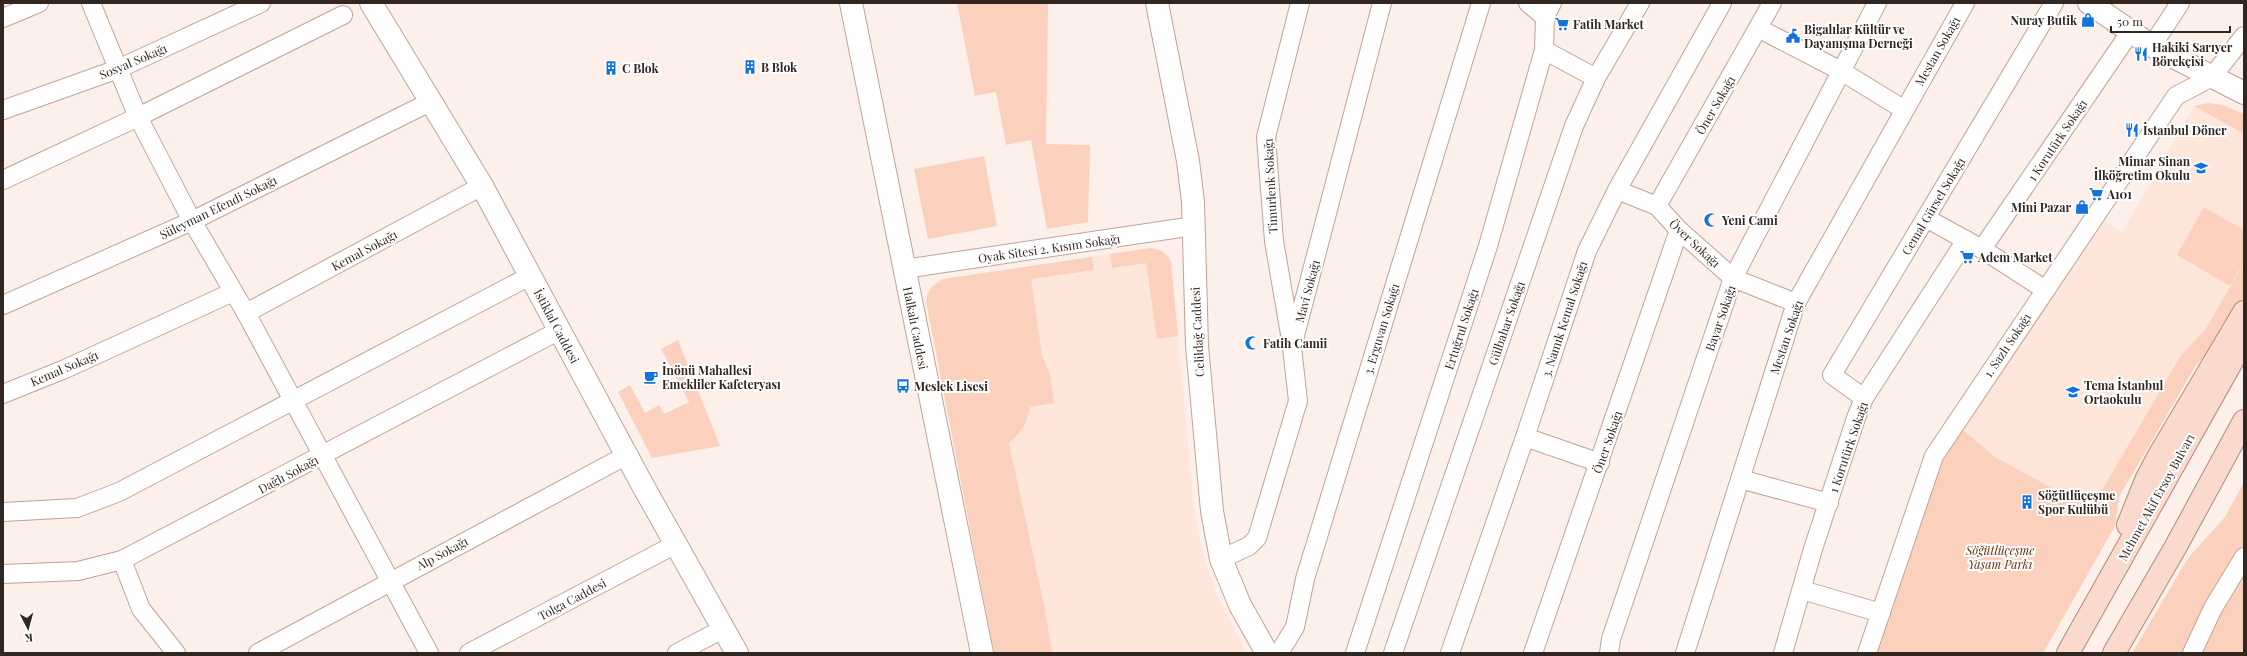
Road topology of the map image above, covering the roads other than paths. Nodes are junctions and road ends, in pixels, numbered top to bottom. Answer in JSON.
{"nodes":[{"id":1,"x":39,"y":3,"type":"edge"},
{"id":2,"x":91,"y":3,"type":"edge"},
{"id":3,"x":261,"y":3,"type":"edge"},
{"id":4,"x":371,"y":3,"type":"edge"},
{"id":5,"x":851,"y":3,"type":"edge"},
{"id":6,"x":1157,"y":3,"type":"edge"},
{"id":7,"x":1300,"y":3,"type":"edge"},
{"id":8,"x":1382,"y":3,"type":"edge"},
{"id":9,"x":1481,"y":3,"type":"edge"},
{"id":10,"x":1528,"y":3,"type":"edge"},
{"id":11,"x":1640,"y":3,"type":"edge"},
{"id":12,"x":1722,"y":3,"type":"edge"},
{"id":13,"x":1772,"y":3,"type":"edge"},
{"id":14,"x":1877,"y":3,"type":"edge"},
{"id":15,"x":1964,"y":3,"type":"edge"},
{"id":16,"x":2054,"y":3,"type":"edge"},
{"id":17,"x":2180,"y":3,"type":"edge"},
{"id":18,"x":2093,"y":4,"type":"edge"},
{"id":19,"x":1549,"y":10,"type":"edge"},
{"id":20,"x":343,"y":15,"type":"dead end"},
{"id":21,"x":3,"y":18,"type":"edge"},
{"id":22,"x":1758,"y":28,"type":"junction"},
{"id":23,"x":2131,"y":31,"type":"junction"},
{"id":24,"x":2244,"y":36,"type":"edge"},
{"id":25,"x":2152,"y":46,"type":"junction"},
{"id":26,"x":1544,"y":50,"type":"junction"},
{"id":27,"x":118,"y":69,"type":"junction"},
{"id":28,"x":1841,"y":71,"type":"junction"},
{"id":29,"x":2212,"y":77,"type":"junction"},
{"id":30,"x":1596,"y":78,"type":"junction"},
{"id":31,"x":2244,"y":93,"type":"edge"},
{"id":32,"x":430,"y":102,"type":"junction"},
{"id":33,"x":3,"y":110,"type":"edge"},
{"id":34,"x":1904,"y":110,"type":"junction"},
{"id":35,"x":138,"y":117,"type":"junction"},
{"id":36,"x":3,"y":180,"type":"edge"},
{"id":37,"x":482,"y":186,"type":"junction"},
{"id":38,"x":1617,"y":190,"type":"junction"},
{"id":39,"x":1657,"y":206,"type":"junction"},
{"id":40,"x":1926,"y":218,"type":"junction"},
{"id":41,"x":192,"y":221,"type":"junction"},
{"id":42,"x":1194,"y":226,"type":"junction"},
{"id":43,"x":1679,"y":230,"type":"junction"},
{"id":44,"x":1966,"y":240,"type":"junction"},
{"id":45,"x":1982,"y":249,"type":"junction"},
{"id":46,"x":904,"y":269,"type":"junction"},
{"id":47,"x":530,"y":276,"type":"junction"},
{"id":48,"x":1733,"y":278,"type":"junction"},
{"id":49,"x":2044,"y":289,"type":"junction"},
{"id":50,"x":233,"y":292,"type":"junction"},
{"id":51,"x":1796,"y":303,"type":"junction"},
{"id":52,"x":3,"y":305,"type":"edge"},
{"id":53,"x":2244,"y":312,"type":"edge"},
{"id":54,"x":246,"y":313,"type":"junction"},
{"id":55,"x":560,"y":330,"type":"junction"},
{"id":56,"x":2244,"y":340,"type":"edge"},
{"id":57,"x":1292,"y":347,"type":"junction"},
{"id":58,"x":3,"y":394,"type":"edge"},
{"id":59,"x":1864,"y":398,"type":"junction"},
{"id":60,"x":294,"y":400,"type":"junction"},
{"id":61,"x":2244,"y":421,"type":"edge"},
{"id":62,"x":1525,"y":438,"type":"junction"},
{"id":63,"x":322,"y":455,"type":"junction"},
{"id":64,"x":627,"y":455,"type":"junction"},
{"id":65,"x":1600,"y":463,"type":"junction"},
{"id":66,"x":1740,"y":479,"type":"junction"},
{"id":67,"x":1829,"y":503,"type":"junction"},
{"id":68,"x":3,"y":512,"type":"edge"},
{"id":69,"x":676,"y":544,"type":"junction"},
{"id":70,"x":2244,"y":557,"type":"edge"},
{"id":71,"x":1221,"y":559,"type":"junction"},
{"id":72,"x":122,"y":560,"type":"junction"},
{"id":73,"x":3,"y":574,"type":"edge"},
{"id":74,"x":390,"y":581,"type":"junction"},
{"id":75,"x":1802,"y":590,"type":"junction"},
{"id":76,"x":2103,"y":592,"type":"junction"},
{"id":77,"x":1881,"y":613,"type":"junction"},
{"id":78,"x":723,"y":629,"type":"junction"},
{"id":79,"x":176,"y":653,"type":"edge"},
{"id":80,"x":258,"y":653,"type":"edge"},
{"id":81,"x":429,"y":653,"type":"edge"},
{"id":82,"x":468,"y":653,"type":"edge"},
{"id":83,"x":677,"y":653,"type":"edge"},
{"id":84,"x":737,"y":653,"type":"edge"},
{"id":85,"x":982,"y":653,"type":"edge"},
{"id":86,"x":1267,"y":653,"type":"edge"},
{"id":87,"x":1279,"y":653,"type":"edge"},
{"id":88,"x":1355,"y":653,"type":"edge"},
{"id":89,"x":1393,"y":653,"type":"edge"},
{"id":90,"x":1450,"y":653,"type":"edge"},
{"id":91,"x":1533,"y":653,"type":"edge"},
{"id":92,"x":1609,"y":653,"type":"edge"},
{"id":93,"x":1684,"y":653,"type":"edge"},
{"id":94,"x":1783,"y":653,"type":"edge"},
{"id":95,"x":1867,"y":653,"type":"edge"},
{"id":96,"x":2068,"y":653,"type":"edge"},
{"id":97,"x":2114,"y":653,"type":"edge"},
{"id":98,"x":2192,"y":653,"type":"edge"}],
"edges":[{"from":1,"to":21,"type":"street"},
{"from":2,"to":27,"type":"street"},
{"from":3,"to":27,"type":"street","name":"Sosyal Sokağı"},
{"from":4,"to":32,"type":"street","name":"İstiklal Caddesi"},
{"from":5,"to":46,"type":"street","name":"Halkalı Caddesi"},
{"from":6,"to":42,"type":"street","name":"Celildağ Caddesi"},
{"from":7,"to":57,"type":"street","name":"Timurlenk Sokağı"},
{"from":8,"to":57,"type":"street","name":"Mavi Sokağı"},
{"from":9,"to":87,"type":"street","name":"3. Erguvan Sokağı"},
{"from":10,"to":19,"type":"street"},
{"from":11,"to":30,"type":"street","name":"Gülbahar Sokağı"},
{"from":12,"to":38,"type":"street","name":"3. Namık Kemal Sokağı"},
{"from":13,"to":22,"type":"street","name":"Öner Sokağı"},
{"from":14,"to":28,"type":"street","name":"Bayar Sokağı"},
{"from":15,"to":34,"type":"street","name":"Mestan Sokağı"},
{"from":16,"to":40,"type":"street","name":"Cemal Gürsel Sokağı"},
{"from":17,"to":25,"type":"street"},
{"from":18,"to":23,"type":"street"},
{"from":19,"to":26,"type":"street","name":"Ertuğrul Sokağı"},
{"from":20,"to":35,"type":"street"},
{"from":22,"to":28,"type":"street"},
{"from":22,"to":39,"type":"street","name":"Öner Sokağı"},
{"from":23,"to":25,"type":"street"},
{"from":23,"to":45,"type":"street","name":"1 Korutürk Sokağı"},
{"from":24,"to":29,"type":"street"},
{"from":25,"to":29,"type":"street"},
{"from":26,"to":30,"type":"street"},
{"from":26,"to":88,"type":"street","name":"Ertuğrul Sokağı"},
{"from":27,"to":33,"type":"street","name":"Sosyal Sokağı"},
{"from":27,"to":35,"type":"street"},
{"from":28,"to":34,"type":"street"},
{"from":28,"to":48,"type":"street","name":"Bayar Sokağı"},
{"from":29,"to":31,"type":"street"},
{"from":29,"to":49,"type":"street","name":"1. Sazlı Sokağı"},
{"from":30,"to":89,"type":"street","name":"Gülbahar Sokağı"},
{"from":32,"to":37,"type":"street","name":"İstiklal Caddesi"},
{"from":32,"to":41,"type":"street","name":"Süleyman Efendi Sokağı"},
{"from":34,"to":51,"type":"street","name":"Mestan Sokağı"},
{"from":35,"to":36,"type":"street"},
{"from":35,"to":41,"type":"street"},
{"from":37,"to":47,"type":"street","name":"İstiklal Caddesi"},
{"from":37,"to":54,"type":"street","name":"Kemal Sokağı"},
{"from":38,"to":39,"type":"street","name":"Över Sokağı"},
{"from":38,"to":62,"type":"street","name":"3. Namık Kemal Sokağı"},
{"from":39,"to":43,"type":"street","name":"Över Sokağı"},
{"from":40,"to":44,"type":"street"},
{"from":40,"to":59,"type":"street","name":"Cemal Gürsel Sokağı"},
{"from":41,"to":50,"type":"street"},
{"from":41,"to":52,"type":"street","name":"Süleyman Efendi Sokağı"},
{"from":42,"to":46,"type":"street","name":"Oyak Sitesi 2. Kısım Sokağı"},
{"from":42,"to":71,"type":"street","name":"Celildağ Caddesi"},
{"from":43,"to":48,"type":"street","name":"Över Sokağı"},
{"from":43,"to":65,"type":"street","name":"Öner Sokağı"},
{"from":44,"to":45,"type":"street"},
{"from":44,"to":59,"type":"street","name":"1 Korutürk Sokağı"},
{"from":45,"to":49,"type":"street"},
{"from":46,"to":85,"type":"street","name":"Halkalı Caddesi"},
{"from":47,"to":55,"type":"street","name":"İstiklal Caddesi"},
{"from":47,"to":60,"type":"street"},
{"from":48,"to":51,"type":"street","name":"Över Sokağı"},
{"from":48,"to":92,"type":"street","name":"Bayar Sokağı"},
{"from":49,"to":77,"type":"street","name":"1. Sazlı Sokağı"},
{"from":50,"to":54,"type":"street"},
{"from":50,"to":58,"type":"street","name":"Kemal Sokağı"},
{"from":51,"to":66,"type":"street","name":"Mestan Sokağı"},
{"from":53,"to":76,"type":"main road"},
{"from":54,"to":60,"type":"street"},
{"from":55,"to":63,"type":"street","name":"Dağlı Sokağı"},
{"from":55,"to":64,"type":"street","name":"İstiklal Caddesi"},
{"from":56,"to":76,"type":"main road","name":"Mehmet Akif Ersoy Bulvarı"},
{"from":57,"to":71,"type":"street","name":"Mavi Sokağı"},
{"from":59,"to":67,"type":"street","name":"1 Korutürk Sokağı"},
{"from":60,"to":63,"type":"street"},
{"from":60,"to":68,"type":"street"},
{"from":61,"to":97,"type":"main road"},
{"from":62,"to":65,"type":"street"},
{"from":62,"to":90,"type":"street","name":"3. Namık Kemal Sokağı"},
{"from":63,"to":72,"type":"street","name":"Dağlı Sokağı"},
{"from":63,"to":74,"type":"street"},
{"from":64,"to":69,"type":"street","name":"İstiklal Caddesi"},
{"from":64,"to":74,"type":"street","name":"Alp Sokağı"},
{"from":65,"to":91,"type":"street","name":"Öner Sokağı"},
{"from":66,"to":67,"type":"street"},
{"from":66,"to":93,"type":"street","name":"Mestan Sokağı"},
{"from":67,"to":75,"type":"street","name":"1 Korutürk Sokağı"},
{"from":69,"to":78,"type":"street","name":"İstiklal Caddesi"},
{"from":69,"to":82,"type":"street","name":"Tolga Caddesi"},
{"from":70,"to":98,"type":"street"},
{"from":71,"to":86,"type":"street","name":"Celildağ Caddesi"},
{"from":72,"to":73,"type":"street","name":"Dağlı Sokağı"},
{"from":72,"to":79,"type":"street"},
{"from":74,"to":80,"type":"street","name":"Alp Sokağı"},
{"from":74,"to":81,"type":"street"},
{"from":75,"to":77,"type":"street"},
{"from":75,"to":94,"type":"street","name":"1 Korutürk Sokağı"},
{"from":76,"to":96,"type":"main road","name":"Mehmet Akif Ersoy Bulvarı"},
{"from":77,"to":95,"type":"street","name":"1. Sazlı Sokağı"},
{"from":78,"to":83,"type":"street"},
{"from":78,"to":84,"type":"street","name":"İstiklal Caddesi"}]}
